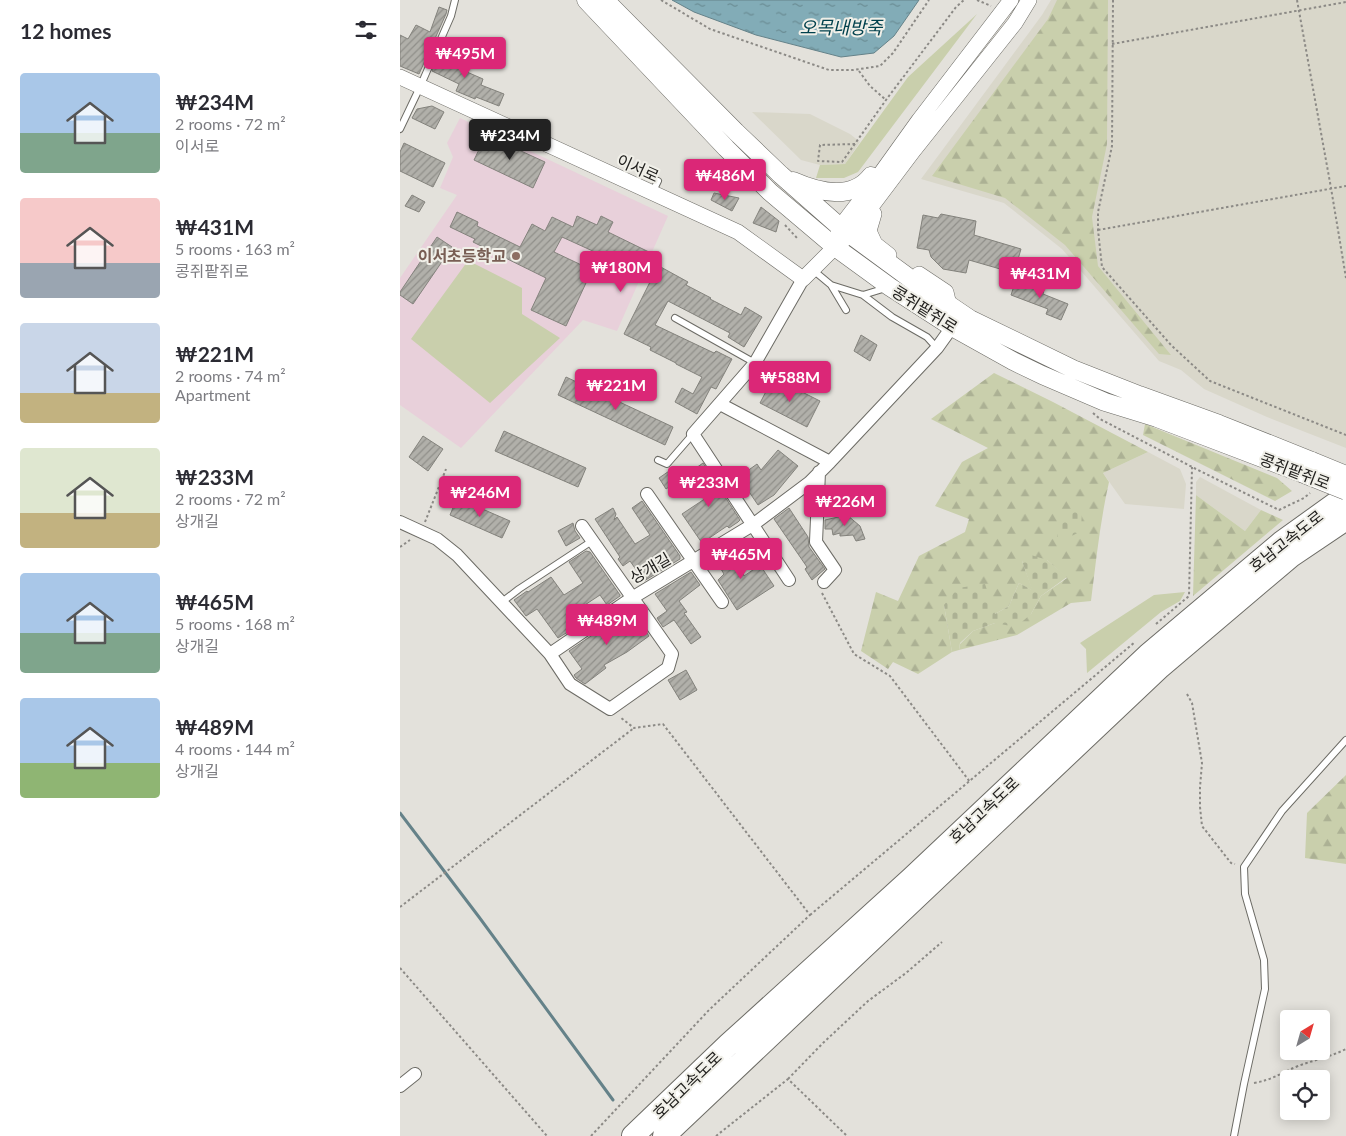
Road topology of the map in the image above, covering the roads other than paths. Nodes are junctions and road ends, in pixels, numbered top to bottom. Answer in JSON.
{"nodes":[{"id":1,"x":455,"y":0,"type":"edge"},
{"id":2,"x":586,"y":0,"type":"edge"},
{"id":3,"x":605,"y":0,"type":"edge"},
{"id":4,"x":1011,"y":0,"type":"edge"},
{"id":5,"x":1029,"y":0,"type":"edge"},
{"id":6,"x":984,"y":35,"type":"junction"},
{"id":7,"x":997,"y":45,"type":"junction"},
{"id":8,"x":400,"y":77,"type":"edge"},
{"id":9,"x":420,"y":87,"type":"junction"},
{"id":10,"x":400,"y":129,"type":"edge"},
{"id":11,"x":781,"y":175,"type":"junction"},
{"id":12,"x":876,"y":180,"type":"junction"},
{"id":13,"x":870,"y":208,"type":"junction"},
{"id":14,"x":845,"y":231,"type":"junction"},
{"id":15,"x":835,"y":247,"type":"junction"},
{"id":16,"x":808,"y":274,"type":"junction"},
{"id":17,"x":831,"y":285,"type":"junction"},
{"id":18,"x":890,"y":287,"type":"junction"},
{"id":19,"x":863,"y":295,"type":"junction"},
{"id":20,"x":949,"y":305,"type":"junction"},
{"id":21,"x":846,"y":310,"type":"dead end"},
{"id":22,"x":674,"y":318,"type":"dead end"},
{"id":23,"x":952,"y":327,"type":"junction"},
{"id":24,"x":937,"y":348,"type":"junction"},
{"id":25,"x":754,"y":363,"type":"junction"},
{"id":26,"x":720,"y":404,"type":"junction"},
{"id":27,"x":693,"y":434,"type":"junction"},
{"id":28,"x":658,"y":460,"type":"dead end"},
{"id":29,"x":830,"y":462,"type":"junction"},
{"id":30,"x":1306,"y":467,"type":"junction"},
{"id":31,"x":819,"y":472,"type":"junction"},
{"id":32,"x":1346,"y":475,"type":"edge"},
{"id":33,"x":1346,"y":491,"type":"edge"},
{"id":34,"x":647,"y":494,"type":"dead end"},
{"id":35,"x":1346,"y":496,"type":"edge"},
{"id":36,"x":1346,"y":519,"type":"edge"},
{"id":37,"x":400,"y":522,"type":"edge"},
{"id":38,"x":754,"y":524,"type":"junction"},
{"id":39,"x":582,"y":526,"type":"dead end"},
{"id":40,"x":592,"y":541,"type":"junction"},
{"id":41,"x":694,"y":562,"type":"junction"},
{"id":42,"x":789,"y":580,"type":"dead end"},
{"id":43,"x":824,"y":582,"type":"road end"},
{"id":44,"x":632,"y":598,"type":"junction"},
{"id":45,"x":502,"y":602,"type":"junction"},
{"id":46,"x":722,"y":602,"type":"dead end"},
{"id":47,"x":550,"y":654,"type":"junction"},
{"id":48,"x":1346,"y":740,"type":"edge"},
{"id":49,"x":415,"y":1074,"type":"dead end"},
{"id":50,"x":400,"y":1086,"type":"edge"},
{"id":51,"x":633,"y":1136,"type":"edge"},
{"id":52,"x":664,"y":1136,"type":"edge"},
{"id":53,"x":1234,"y":1136,"type":"edge"}],
"edges":[{"from":1,"to":9,"type":"lane"},
{"from":2,"to":15,"type":"main road","name":"콩쥐팥쥐로"},
{"from":3,"to":11,"type":"main road","name":"콩쥐팥쥐로"},
{"from":4,"to":6,"type":"street"},
{"from":5,"to":7,"type":"street"},
{"from":6,"to":7,"type":"street"},
{"from":6,"to":12,"type":"street"},
{"from":7,"to":13,"type":"street"},
{"from":8,"to":9,"type":"street","name":"이서로"},
{"from":9,"to":10,"type":"lane"},
{"from":9,"to":16,"type":"street","name":"이서로"},
{"from":11,"to":12,"type":"main road"},
{"from":11,"to":14,"type":"main road","name":"콩쥐팥쥐로"},
{"from":12,"to":14,"type":"street"},
{"from":13,"to":14,"type":"street"},
{"from":13,"to":20,"type":"street"},
{"from":14,"to":15,"type":"street"},
{"from":14,"to":20,"type":"main road","name":"콩쥐팥쥐로"},
{"from":15,"to":16,"type":"street"},
{"from":15,"to":18,"type":"main road","name":"콩쥐팥쥐로"},
{"from":16,"to":17,"type":"lane"},
{"from":16,"to":25,"type":"street"},
{"from":17,"to":19,"type":"lane"},
{"from":17,"to":21,"type":"lane"},
{"from":18,"to":19,"type":"lane"},
{"from":18,"to":23,"type":"main road","name":"콩쥐팥쥐로"},
{"from":19,"to":24,"type":"lane"},
{"from":20,"to":30,"type":"main road","name":"콩쥐팥쥐로"},
{"from":22,"to":25,"type":"lane"},
{"from":23,"to":24,"type":"street","name":"상개길"},
{"from":23,"to":30,"type":"main road","name":"콩쥐팥쥐로"},
{"from":24,"to":29,"type":"street","name":"상개길"},
{"from":25,"to":26,"type":"street"},
{"from":26,"to":27,"type":"street"},
{"from":26,"to":29,"type":"street"},
{"from":27,"to":28,"type":"lane"},
{"from":27,"to":38,"type":"street"},
{"from":29,"to":31,"type":"street","name":"상개길"},
{"from":30,"to":32,"type":"main road","name":"콩쥐팥쥐로","bridge":true},
{"from":30,"to":33,"type":"main road","name":"콩쥐팥쥐로","bridge":true},
{"from":31,"to":38,"type":"street","name":"상개길"},
{"from":31,"to":43,"type":"street"},
{"from":34,"to":41,"type":"street"},
{"from":35,"to":51,"type":"highway","name":"호남고속도로"},
{"from":36,"to":52,"type":"highway","name":"호남고속도로"},
{"from":37,"to":45,"type":"street"},
{"from":38,"to":41,"type":"street","name":"상개길"},
{"from":38,"to":42,"type":"street"},
{"from":39,"to":40,"type":"street"},
{"from":40,"to":44,"type":"street"},
{"from":40,"to":45,"type":"lane"},
{"from":41,"to":44,"type":"street","name":"상개길"},
{"from":41,"to":46,"type":"street"},
{"from":44,"to":47,"type":"street","name":"상개길"},
{"from":44,"to":47,"type":"street"},
{"from":45,"to":47,"type":"street"},
{"from":48,"to":53,"type":"lane"},
{"from":49,"to":50,"type":"street"}]}
